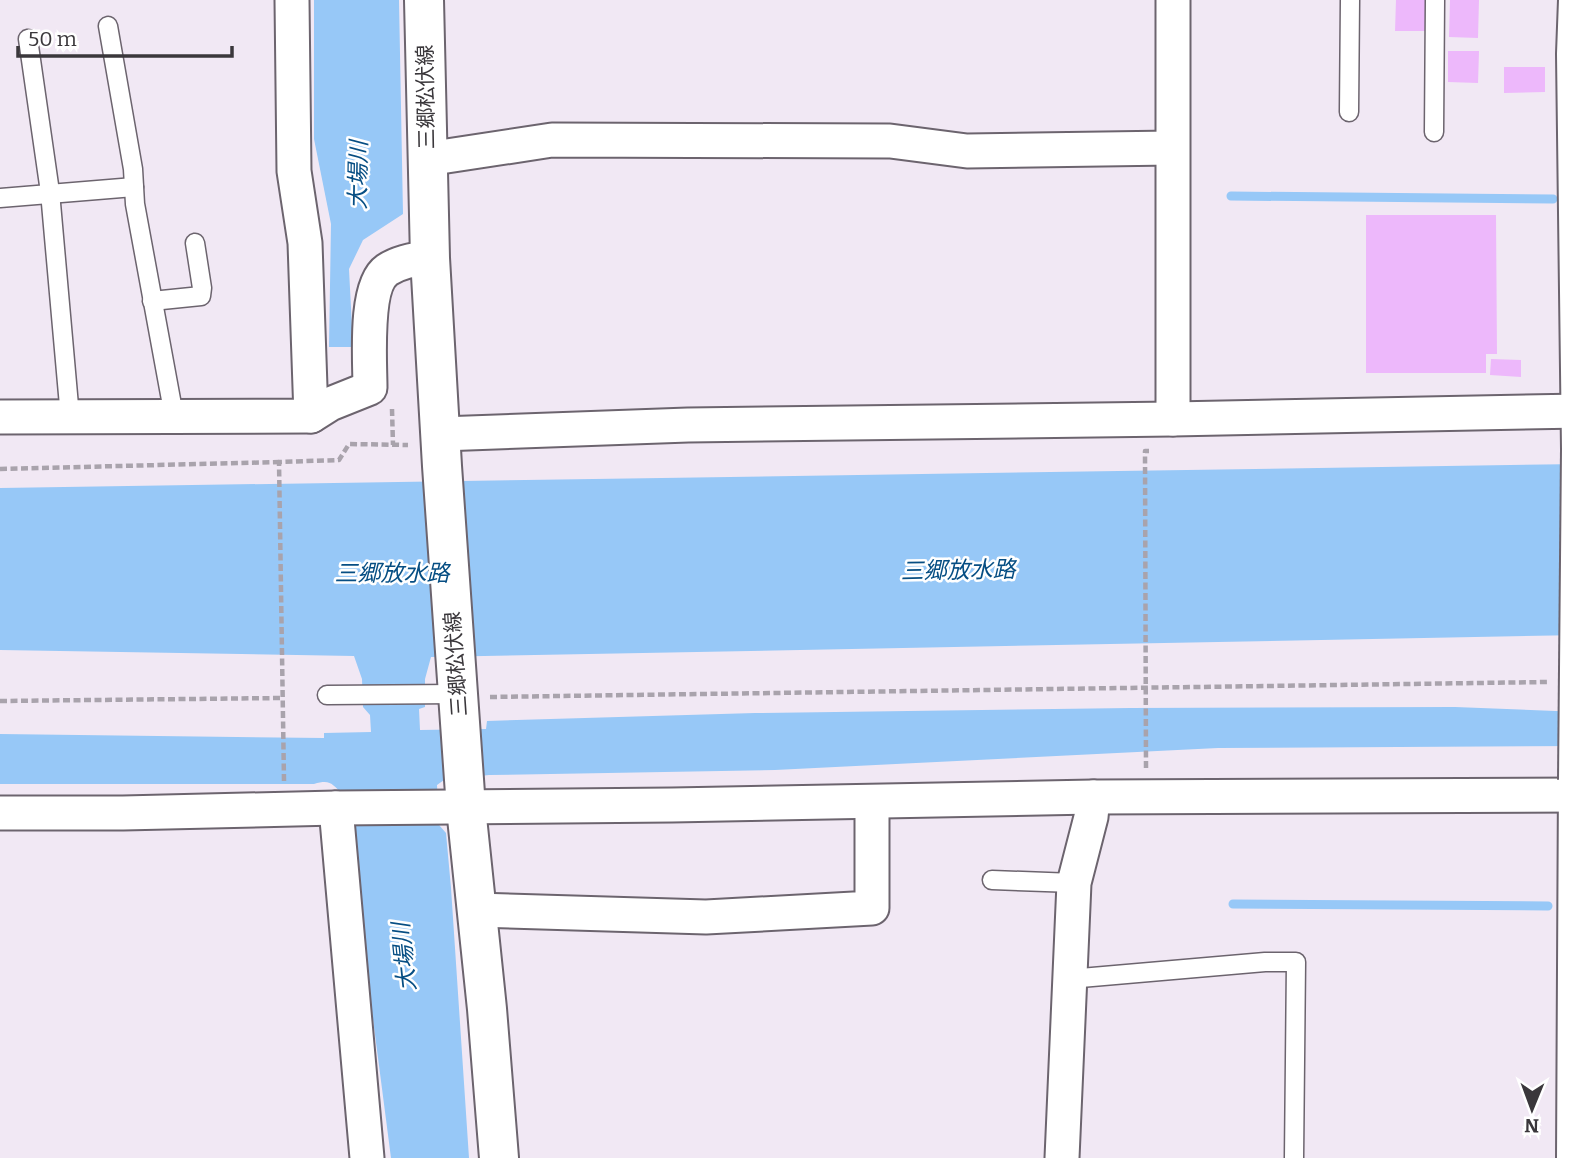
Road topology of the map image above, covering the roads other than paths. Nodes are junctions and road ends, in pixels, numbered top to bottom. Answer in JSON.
{"nodes":[{"id":1,"x":292,"y":0,"type":"edge"},
{"id":2,"x":424,"y":0,"type":"edge"},
{"id":3,"x":1173,"y":0,"type":"edge"},
{"id":4,"x":1350,"y":0,"type":"edge"},
{"id":5,"x":1435,"y":0,"type":"edge"},
{"id":6,"x":1578,"y":0,"type":"edge"},
{"id":7,"x":108,"y":26,"type":"dead end"},
{"id":8,"x":28,"y":39,"type":"dead end"},
{"id":9,"x":1579,"y":54,"type":"edge"},
{"id":10,"x":1349,"y":112,"type":"dead end"},
{"id":11,"x":1434,"y":132,"type":"dead end"},
{"id":12,"x":1579,"y":143,"type":"edge"},
{"id":13,"x":1171,"y":148,"type":"junction"},
{"id":14,"x":427,"y":159,"type":"junction"},
{"id":15,"x":135,"y":187,"type":"junction"},
{"id":16,"x":50,"y":192,"type":"junction"},
{"id":17,"x":0,"y":198,"type":"edge"},
{"id":18,"x":195,"y":243,"type":"dead end"},
{"id":19,"x":430,"y":258,"type":"junction"},
{"id":20,"x":152,"y":301,"type":"junction"},
{"id":21,"x":1581,"y":411,"type":"edge"},
{"id":22,"x":174,"y":416,"type":"junction"},
{"id":23,"x":311,"y":416,"type":"junction"},
{"id":24,"x":0,"y":417,"type":"edge"},
{"id":25,"x":70,"y":417,"type":"junction"},
{"id":26,"x":1172,"y":419,"type":"junction"},
{"id":27,"x":442,"y":448,"type":"junction"},
{"id":28,"x":1581,"y":449,"type":"edge"},
{"id":29,"x":327,"y":695,"type":"dead end"},
{"id":30,"x":452,"y":699,"type":"junction"},
{"id":31,"x":1579,"y":790,"type":"edge"},
{"id":32,"x":1093,"y":797,"type":"junction"},
{"id":33,"x":459,"y":801,"type":"junction"},
{"id":34,"x":872,"y":802,"type":"junction"},
{"id":35,"x":340,"y":808,"type":"junction"},
{"id":36,"x":0,"y":813,"type":"edge"},
{"id":37,"x":992,"y":880,"type":"dead end"},
{"id":38,"x":1074,"y":883,"type":"junction"},
{"id":39,"x":476,"y":910,"type":"junction"},
{"id":40,"x":1069,"y":979,"type":"junction"},
{"id":41,"x":368,"y":1158,"type":"edge"},
{"id":42,"x":499,"y":1158,"type":"edge"},
{"id":43,"x":1062,"y":1158,"type":"edge"},
{"id":44,"x":1294,"y":1158,"type":"edge"},
{"id":45,"x":1576,"y":1158,"type":"edge"}],
"edges":[{"from":1,"to":23,"type":"street"},
{"from":2,"to":14,"type":"street","name":"三郷松伏線"},
{"from":3,"to":13,"type":"street"},
{"from":4,"to":10,"type":"lane"},
{"from":5,"to":11,"type":"lane"},
{"from":6,"to":9,"type":"street"},
{"from":7,"to":15,"type":"lane"},
{"from":8,"to":16,"type":"lane"},
{"from":9,"to":12,"type":"street"},
{"from":12,"to":21,"type":"street"},
{"from":13,"to":14,"type":"street"},
{"from":13,"to":26,"type":"street"},
{"from":14,"to":19,"type":"street","name":"三郷松伏線"},
{"from":15,"to":16,"type":"lane"},
{"from":15,"to":20,"type":"lane"},
{"from":16,"to":17,"type":"lane"},
{"from":16,"to":25,"type":"lane"},
{"from":18,"to":20,"type":"lane"},
{"from":19,"to":23,"type":"street"},
{"from":19,"to":27,"type":"street","name":"三郷松伏線"},
{"from":20,"to":22,"type":"lane"},
{"from":21,"to":26,"type":"street"},
{"from":21,"to":28,"type":"street"},
{"from":22,"to":23,"type":"street"},
{"from":22,"to":25,"type":"street"},
{"from":24,"to":25,"type":"street"},
{"from":26,"to":27,"type":"street"},
{"from":27,"to":30,"type":"street","name":"三郷松伏線"},
{"from":28,"to":31,"type":"street","bridge":true},
{"from":29,"to":30,"type":"lane"},
{"from":30,"to":33,"type":"street","name":"三郷松伏線"},
{"from":31,"to":32,"type":"street"},
{"from":31,"to":45,"type":"street"},
{"from":32,"to":34,"type":"street"},
{"from":32,"to":38,"type":"street"},
{"from":33,"to":34,"type":"street"},
{"from":33,"to":35,"type":"street"},
{"from":33,"to":39,"type":"street","name":"三郷松伏線"},
{"from":34,"to":39,"type":"street"},
{"from":35,"to":36,"type":"street"},
{"from":35,"to":41,"type":"street"},
{"from":37,"to":38,"type":"lane"},
{"from":38,"to":40,"type":"street"},
{"from":39,"to":42,"type":"street","name":"三郷松伏線"},
{"from":40,"to":43,"type":"street"},
{"from":40,"to":44,"type":"lane"}]}
